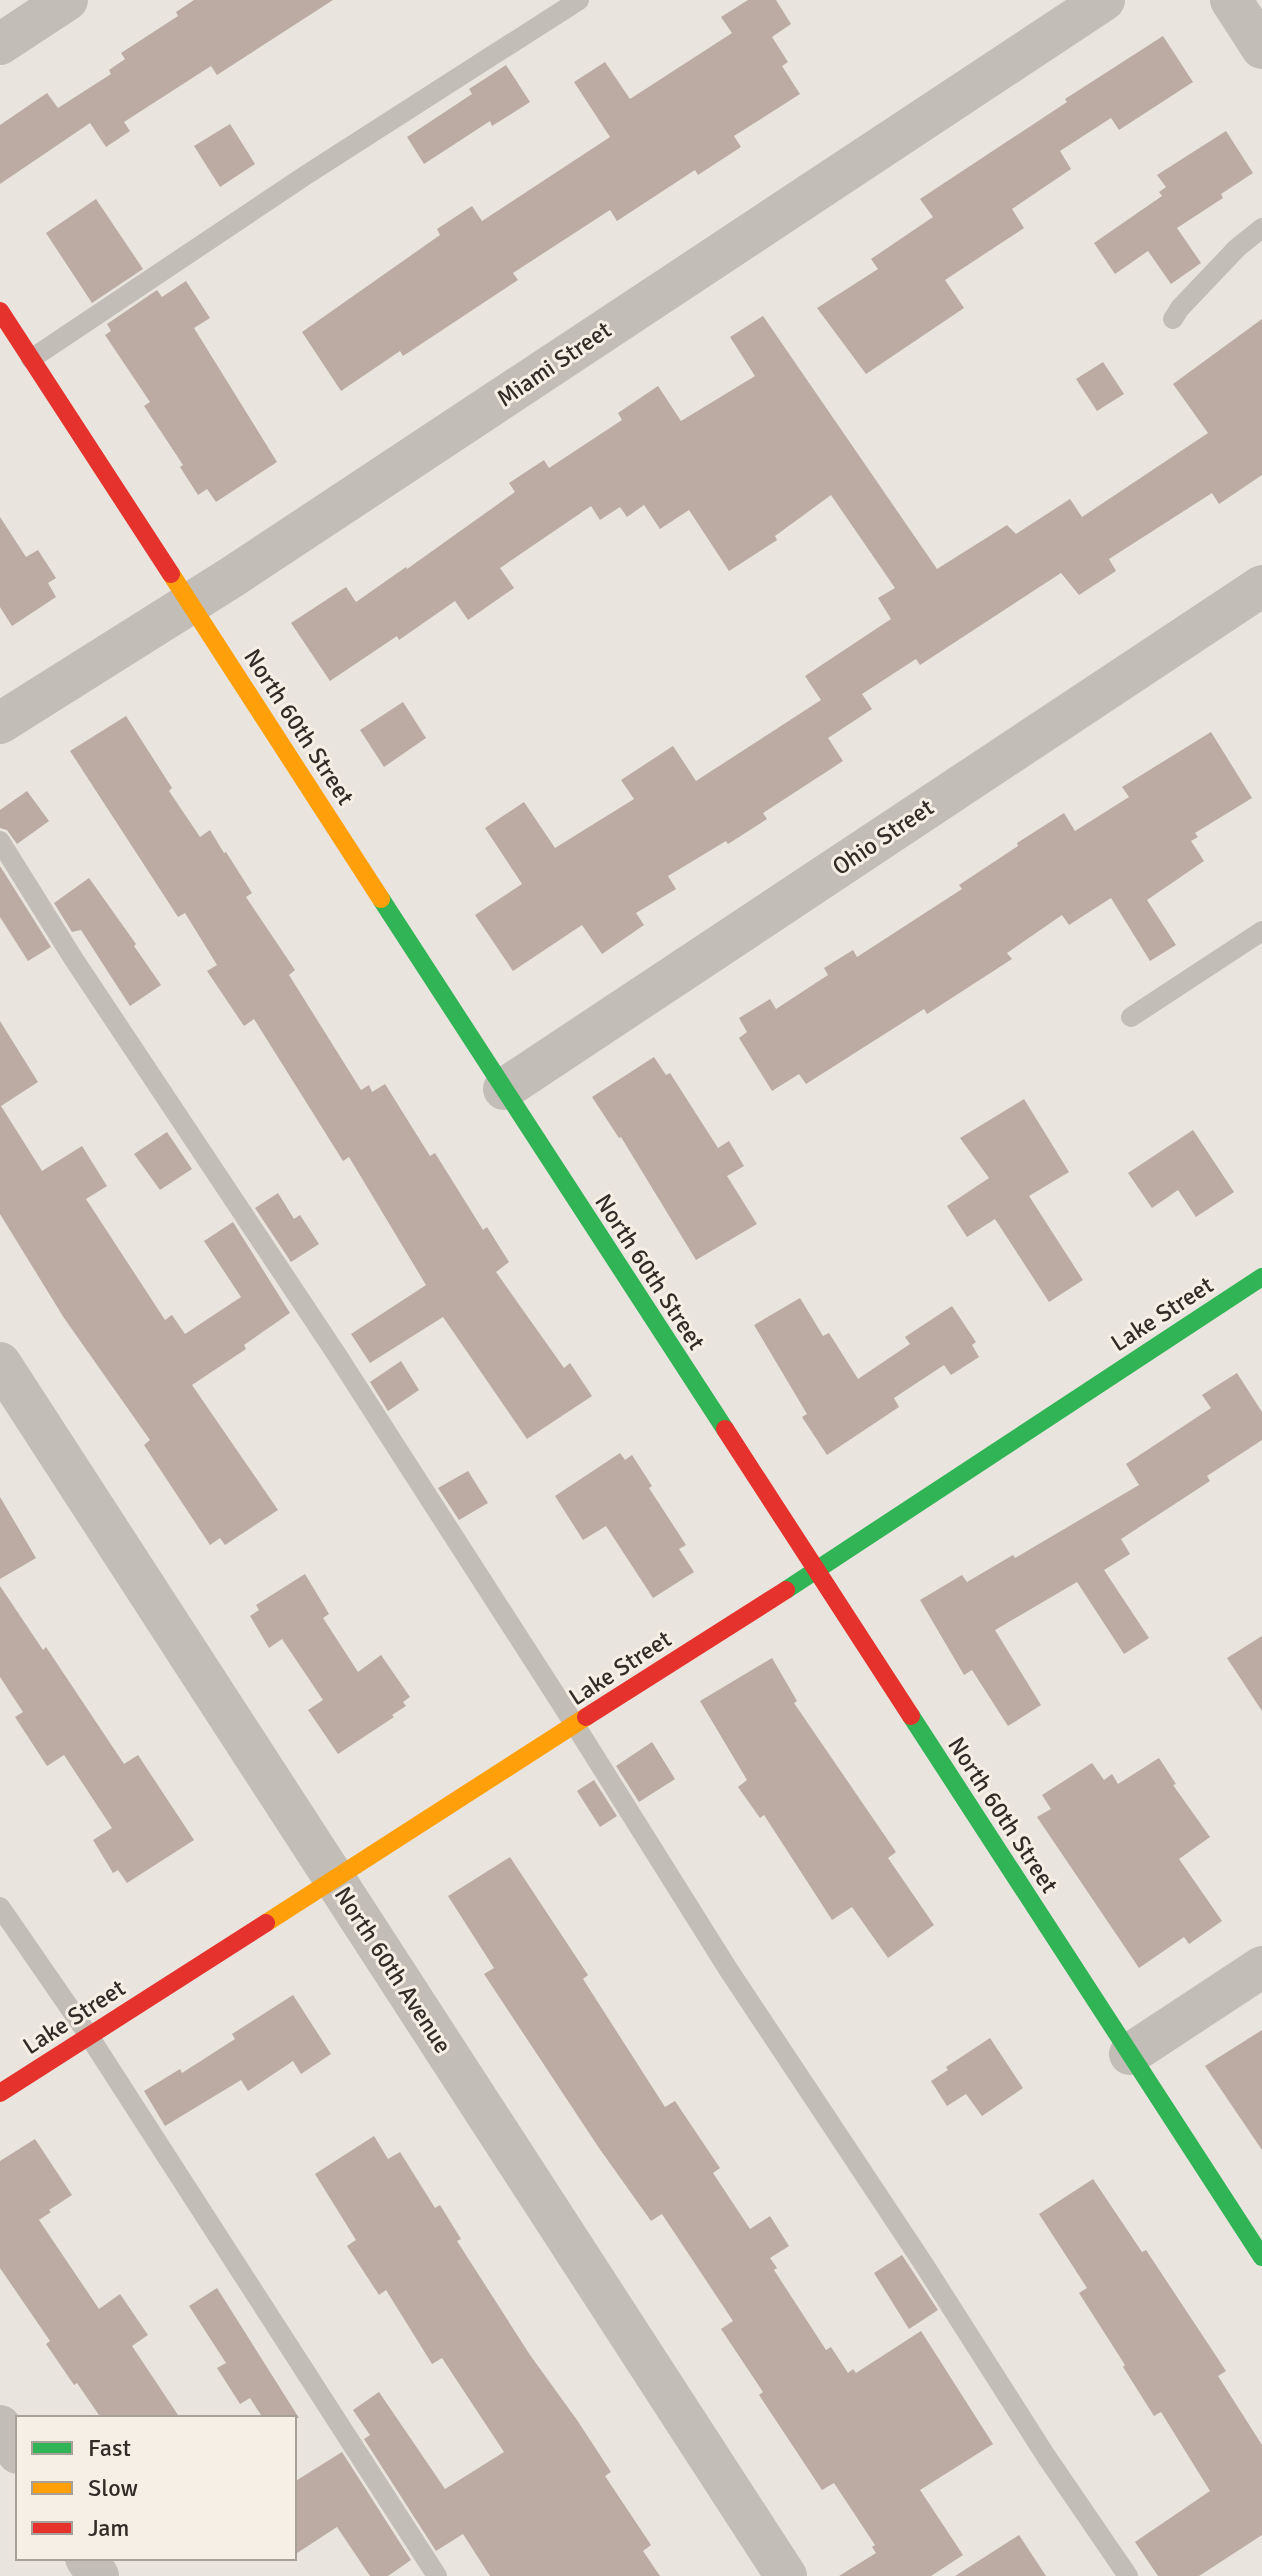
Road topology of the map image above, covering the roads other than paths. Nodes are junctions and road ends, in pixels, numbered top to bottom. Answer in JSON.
{"nodes":[{"id":1,"x":67,"y":0,"type":"edge"},
{"id":2,"x":579,"y":0,"type":"edge"},
{"id":3,"x":1104,"y":0,"type":"edge"},
{"id":4,"x":1231,"y":0,"type":"edge"},
{"id":5,"x":0,"y":44,"type":"edge"},
{"id":6,"x":1262,"y":48,"type":"edge"},
{"id":7,"x":1262,"y":228,"type":"edge"},
{"id":8,"x":0,"y":311,"type":"edge"},
{"id":9,"x":1173,"y":319,"type":"dead end"},
{"id":10,"x":31,"y":359,"type":"junction"},
{"id":11,"x":1262,"y":586,"type":"edge"},
{"id":12,"x":189,"y":602,"type":"junction"},
{"id":13,"x":0,"y":723,"type":"edge"},
{"id":14,"x":0,"y":841,"type":"edge"},
{"id":15,"x":1262,"y":931,"type":"edge"},
{"id":16,"x":1131,"y":1017,"type":"dead end"},
{"id":17,"x":504,"y":1089,"type":"junction"},
{"id":18,"x":1262,"y":1277,"type":"edge"},
{"id":19,"x":0,"y":1363,"type":"edge"},
{"id":20,"x":815,"y":1571,"type":"junction"},
{"id":21,"x":575,"y":1725,"type":"junction"},
{"id":22,"x":334,"y":1879,"type":"junction"},
{"id":23,"x":0,"y":1907,"type":"edge"},
{"id":24,"x":1262,"y":1967,"type":"edge"},
{"id":25,"x":89,"y":2036,"type":"junction"},
{"id":26,"x":1130,"y":2054,"type":"junction"},
{"id":27,"x":0,"y":2093,"type":"edge"},
{"id":28,"x":1262,"y":2257,"type":"edge"},
{"id":29,"x":0,"y":2426,"type":"edge"},
{"id":30,"x":16,"y":2450,"type":"edge"},
{"id":31,"x":437,"y":2576,"type":"edge"},
{"id":32,"x":786,"y":2576,"type":"edge"},
{"id":33,"x":1128,"y":2576,"type":"edge"}],
"edges":[{"from":1,"to":5,"type":"street"},
{"from":2,"to":10,"type":"lane"},
{"from":3,"to":12,"type":"street","name":"Miami Street"},
{"from":4,"to":6,"type":"street"},
{"from":7,"to":9,"type":"lane"},
{"from":8,"to":10,"type":"street","name":"North 60th Street"},
{"from":10,"to":12,"type":"street","name":"North 60th Street"},
{"from":11,"to":17,"type":"street","name":"Ohio Street"},
{"from":12,"to":13,"type":"street","name":"Miami Street"},
{"from":12,"to":17,"type":"street","name":"North 60th Street"},
{"from":14,"to":21,"type":"lane"},
{"from":15,"to":16,"type":"lane"},
{"from":17,"to":20,"type":"street","name":"North 60th Street"},
{"from":18,"to":20,"type":"street","name":"Lake Street"},
{"from":19,"to":22,"type":"street","name":"North 60th Avenue"},
{"from":20,"to":21,"type":"street","name":"Lake Street"},
{"from":20,"to":26,"type":"street","name":"North 60th Street"},
{"from":21,"to":22,"type":"street","name":"Lake Street"},
{"from":21,"to":33,"type":"lane"},
{"from":22,"to":25,"type":"street","name":"Lake Street"},
{"from":22,"to":32,"type":"street","name":"North 60th Avenue"},
{"from":23,"to":25,"type":"lane"},
{"from":24,"to":26,"type":"street"},
{"from":25,"to":27,"type":"street","name":"Lake Street"},
{"from":25,"to":31,"type":"lane"},
{"from":26,"to":28,"type":"street","name":"North 60th Street"},
{"from":29,"to":30,"type":"street"}]}
